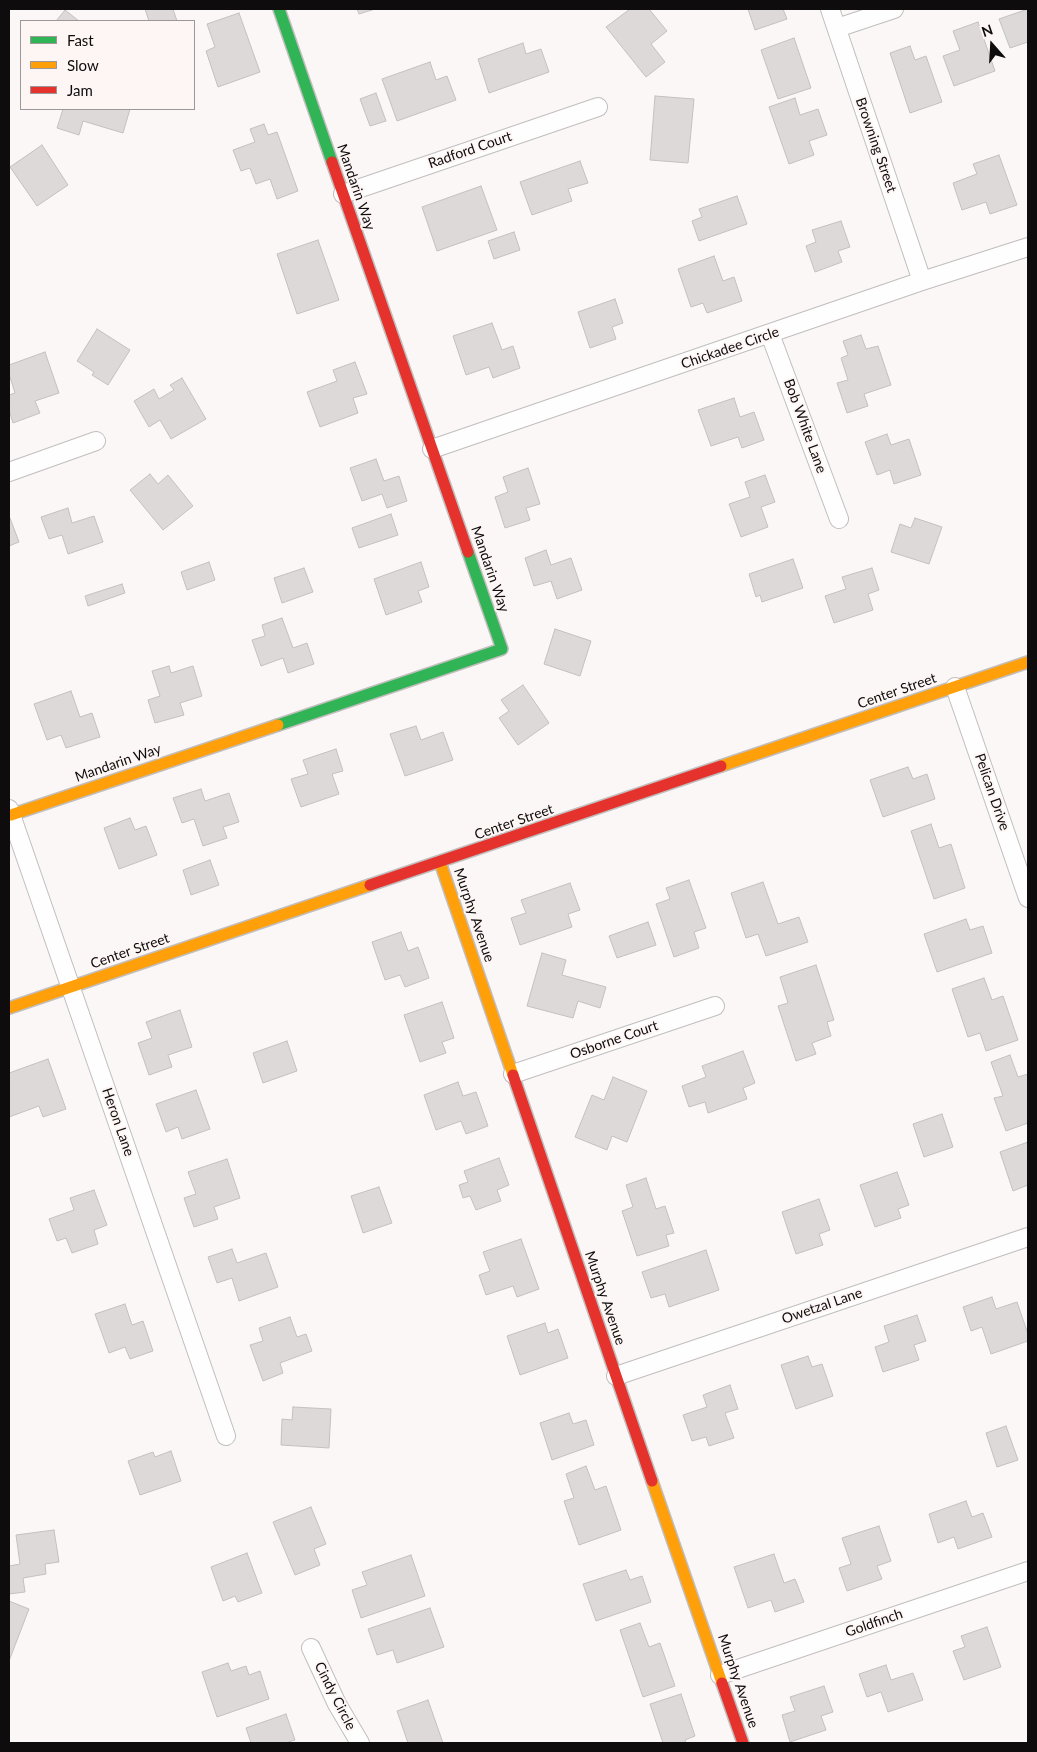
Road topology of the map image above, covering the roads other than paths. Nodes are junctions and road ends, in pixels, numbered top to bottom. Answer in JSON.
{"nodes":[{"id":1,"x":279,"y":9,"type":"edge"},
{"id":2,"x":830,"y":9,"type":"edge"},
{"id":3,"x":894,"y":9,"type":"edge"},
{"id":4,"x":837,"y":28,"type":"junction"},
{"id":5,"x":598,"y":107,"type":"dead end"},
{"id":6,"x":343,"y":194,"type":"junction"},
{"id":7,"x":1028,"y":247,"type":"edge"},
{"id":8,"x":922,"y":280,"type":"junction"},
{"id":9,"x":770,"y":334,"type":"junction"},
{"id":10,"x":96,"y":441,"type":"dead end"},
{"id":11,"x":432,"y":449,"type":"junction"},
{"id":12,"x":9,"y":472,"type":"edge"},
{"id":13,"x":839,"y":519,"type":"dead end"},
{"id":14,"x":1028,"y":662,"type":"edge"},
{"id":15,"x":955,"y":687,"type":"junction"},
{"id":16,"x":10,"y":812,"type":"edge"},
{"id":17,"x":440,"y":862,"type":"junction"},
{"id":18,"x":1028,"y":898,"type":"edge"},
{"id":19,"x":71,"y":987,"type":"junction"},
{"id":20,"x":715,"y":1006,"type":"dead end"},
{"id":21,"x":9,"y":1008,"type":"edge"},
{"id":22,"x":513,"y":1074,"type":"junction"},
{"id":23,"x":1028,"y":1237,"type":"edge"},
{"id":24,"x":616,"y":1376,"type":"junction"},
{"id":25,"x":226,"y":1436,"type":"dead end"},
{"id":26,"x":1028,"y":1571,"type":"edge"},
{"id":27,"x":311,"y":1648,"type":"dead end"},
{"id":28,"x":720,"y":1676,"type":"junction"},
{"id":29,"x":360,"y":1743,"type":"edge"},
{"id":30,"x":743,"y":1743,"type":"edge"}],
"edges":[{"from":1,"to":6,"type":"street","name":"Mandarin Way"},
{"from":2,"to":4,"type":"street","name":"Browning Street"},
{"from":3,"to":4,"type":"street"},
{"from":4,"to":8,"type":"street","name":"Browning Street"},
{"from":5,"to":6,"type":"street","name":"Radford Court"},
{"from":6,"to":11,"type":"street","name":"Mandarin Way"},
{"from":7,"to":8,"type":"street","name":"Chickadee Circle"},
{"from":8,"to":9,"type":"street","name":"Chickadee Circle"},
{"from":9,"to":11,"type":"street","name":"Chickadee Circle"},
{"from":9,"to":13,"type":"street","name":"Bob White Lane"},
{"from":10,"to":12,"type":"street"},
{"from":11,"to":16,"type":"street","name":"Mandarin Way"},
{"from":14,"to":15,"type":"street","name":"Center Street"},
{"from":15,"to":17,"type":"street","name":"Center Street"},
{"from":15,"to":18,"type":"street","name":"Pelican Drive"},
{"from":16,"to":19,"type":"street","name":"Heron Lane"},
{"from":17,"to":19,"type":"street","name":"Center Street"},
{"from":17,"to":22,"type":"street","name":"Murphy Avenue"},
{"from":19,"to":21,"type":"street","name":"Center Street"},
{"from":19,"to":25,"type":"street","name":"Heron Lane"},
{"from":20,"to":22,"type":"street","name":"Osborne Court"},
{"from":22,"to":24,"type":"street","name":"Murphy Avenue"},
{"from":23,"to":24,"type":"street","name":"Owetzal Lane"},
{"from":24,"to":28,"type":"street","name":"Murphy Avenue"},
{"from":26,"to":28,"type":"street","name":"Goldfinch"},
{"from":27,"to":29,"type":"street","name":"Cindy Circle"},
{"from":28,"to":30,"type":"street","name":"Murphy Avenue"}]}
